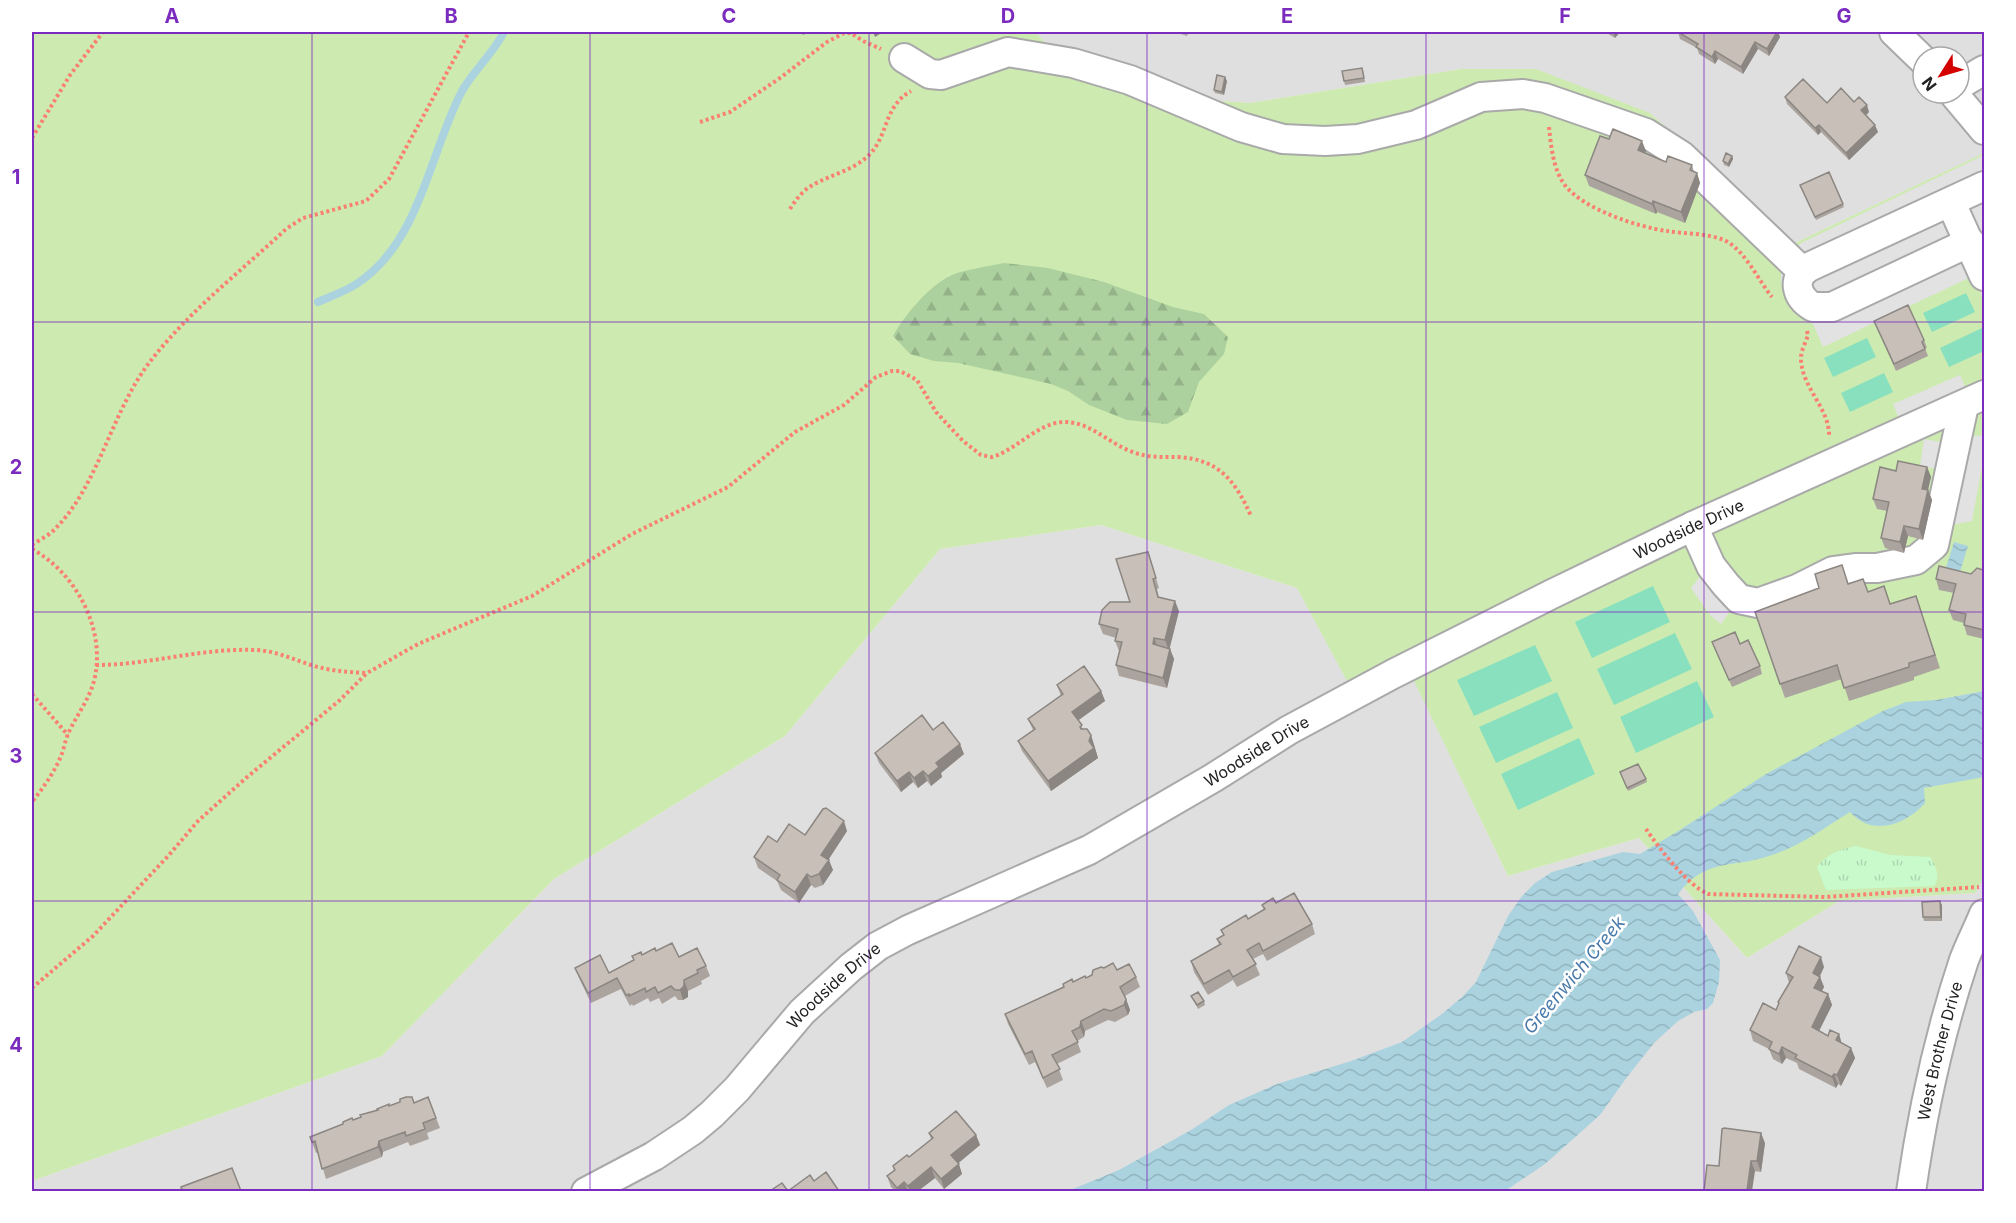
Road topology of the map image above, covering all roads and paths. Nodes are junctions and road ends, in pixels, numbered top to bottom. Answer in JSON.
{"nodes":[{"id":1,"x":104,"y":32,"type":"edge"},
{"id":2,"x":468,"y":32,"type":"edge"},
{"id":3,"x":1894,"y":32,"type":"edge"},
{"id":4,"x":1911,"y":48,"type":"edge"},
{"id":5,"x":904,"y":58,"type":"joint"},
{"id":6,"x":1984,"y":70,"type":"edge"},
{"id":7,"x":941,"y":75,"type":"junction"},
{"id":8,"x":1971,"y":78,"type":"edge"},
{"id":9,"x":1545,"y":98,"type":"junction"},
{"id":10,"x":1963,"y":105,"type":"edge"},
{"id":11,"x":700,"y":122,"type":"dead end"},
{"id":12,"x":1984,"y":130,"type":"edge"},
{"id":13,"x":32,"y":138,"type":"edge"},
{"id":14,"x":1984,"y":186,"type":"edge"},
{"id":15,"x":1951,"y":203,"type":"junction"},
{"id":16,"x":790,"y":208,"type":"dead end"},
{"id":17,"x":1970,"y":242,"type":"junction"},
{"id":18,"x":1802,"y":271,"type":"junction"},
{"id":19,"x":1984,"y":276,"type":"edge"},
{"id":20,"x":1779,"y":304,"type":"dead end"},
{"id":21,"x":1806,"y":328,"type":"dead end"},
{"id":22,"x":1975,"y":400,"type":"edge"},
{"id":23,"x":1826,"y":447,"type":"dead end"},
{"id":24,"x":1251,"y":516,"type":"dead end"},
{"id":25,"x":1693,"y":526,"type":"junction"},
{"id":26,"x":32,"y":547,"type":"edge"},
{"id":27,"x":96,"y":665,"type":"junction"},
{"id":28,"x":367,"y":673,"type":"junction"},
{"id":29,"x":32,"y":694,"type":"edge"},
{"id":30,"x":68,"y":735,"type":"junction"},
{"id":31,"x":32,"y":802,"type":"edge"},
{"id":32,"x":1646,"y":829,"type":"dead end"},
{"id":33,"x":1984,"y":887,"type":"edge"},
{"id":34,"x":1984,"y":914,"type":"edge"},
{"id":35,"x":32,"y":988,"type":"edge"},
{"id":36,"x":586,"y":1191,"type":"edge"},
{"id":37,"x":1911,"y":1191,"type":"edge"}],
"edges":[{"from":1,"to":13,"type":"path"},
{"from":2,"to":26,"type":"path"},
{"from":3,"to":4,"type":"street"},
{"from":5,"to":7,"type":"street"},
{"from":5,"to":11,"type":"path"},
{"from":6,"to":8,"type":"street"},
{"from":7,"to":9,"type":"street"},
{"from":7,"to":16,"type":"path"},
{"from":9,"to":18,"type":"street"},
{"from":9,"to":20,"type":"path"},
{"from":10,"to":12,"type":"street"},
{"from":14,"to":15,"type":"street"},
{"from":15,"to":17,"type":"street"},
{"from":15,"to":18,"type":"street"},
{"from":17,"to":18,"type":"street"},
{"from":17,"to":19,"type":"street"},
{"from":21,"to":23,"type":"path"},
{"from":22,"to":25,"type":"street","name":"Woodside Drive"},
{"from":22,"to":25,"type":"street"},
{"from":24,"to":28,"type":"path"},
{"from":25,"to":36,"type":"street","name":"Woodside Drive"},
{"from":26,"to":27,"type":"path"},
{"from":27,"to":28,"type":"path"},
{"from":27,"to":30,"type":"path"},
{"from":28,"to":35,"type":"path"},
{"from":29,"to":30,"type":"path"},
{"from":30,"to":31,"type":"path"},
{"from":32,"to":33,"type":"path"},
{"from":34,"to":37,"type":"street","name":"West Brother Drive"}]}
